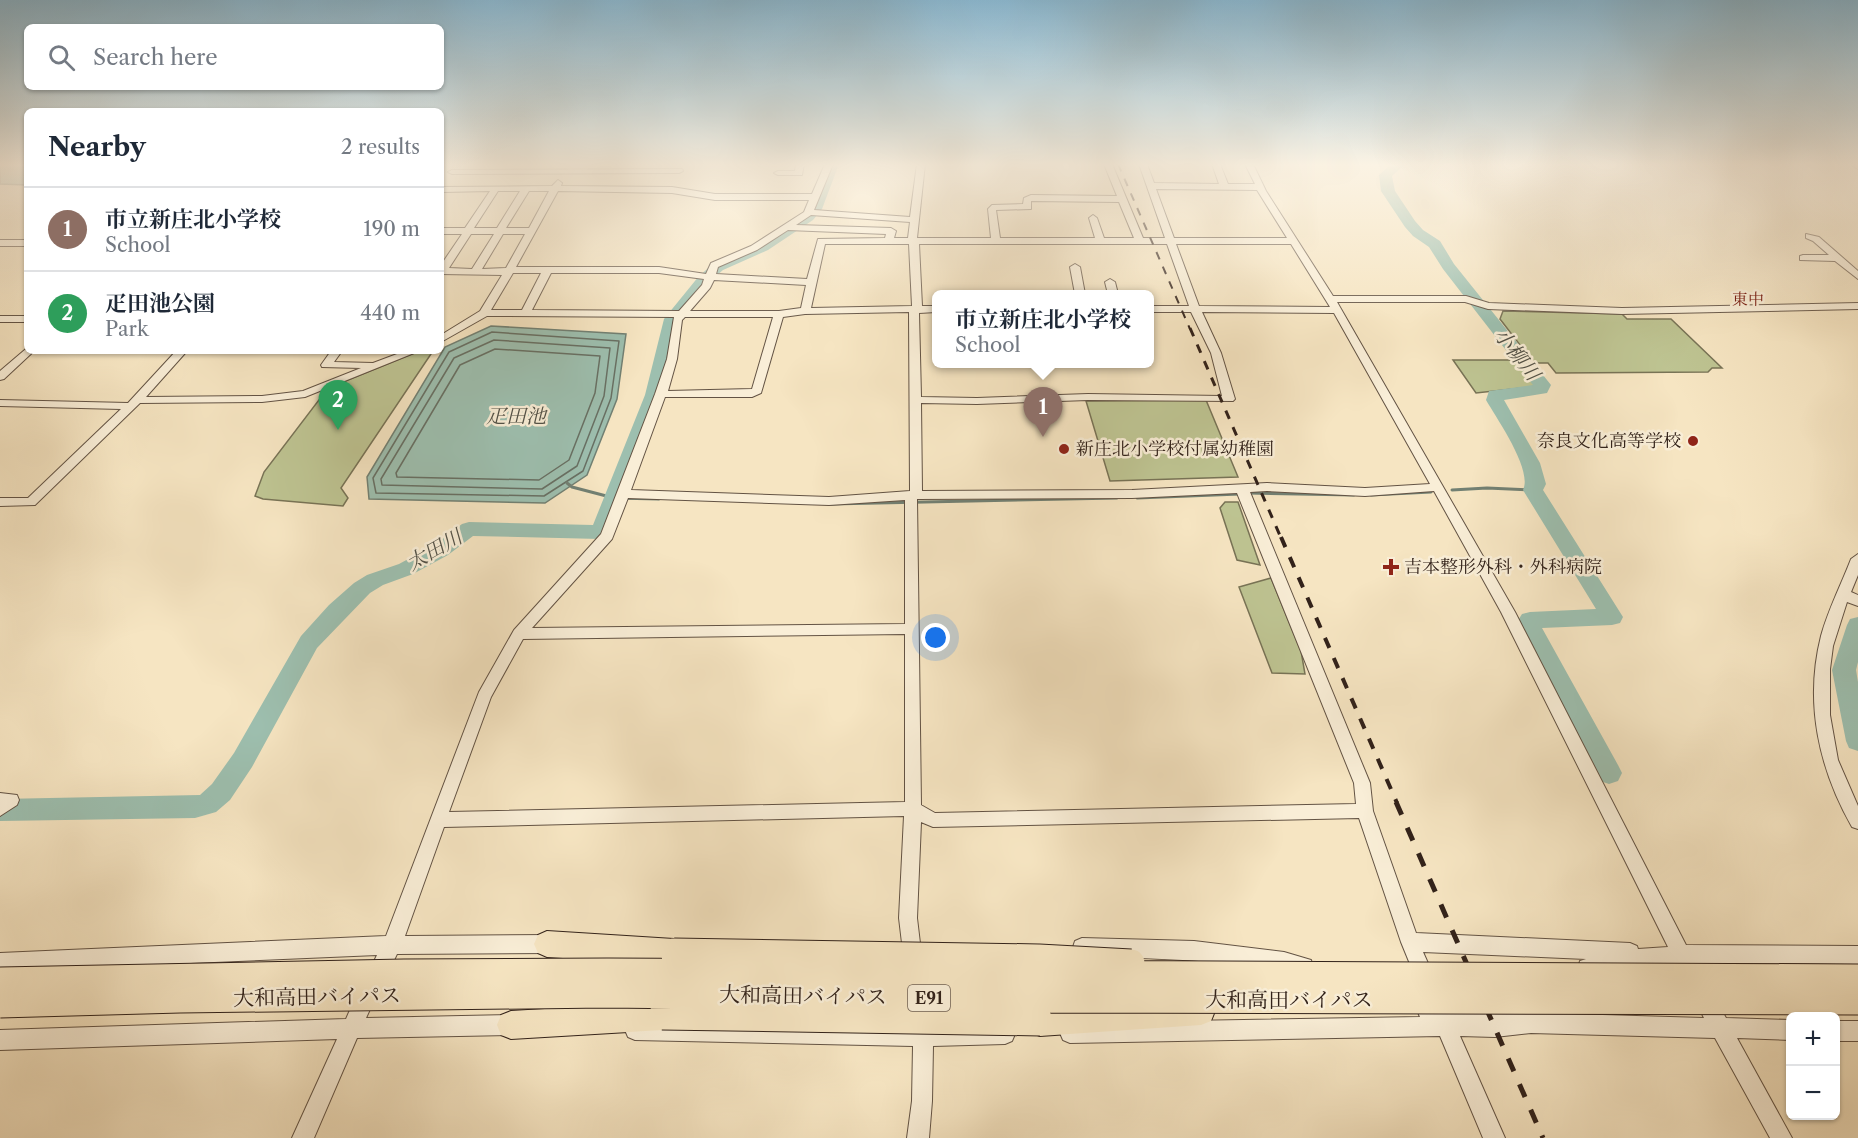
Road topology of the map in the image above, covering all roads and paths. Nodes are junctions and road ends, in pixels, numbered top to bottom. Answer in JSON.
{"nodes":[{"id":1,"x":477,"y":217,"type":"edge"},
{"id":2,"x":508,"y":217,"type":"edge"},
{"id":3,"x":539,"y":217,"type":"edge"},
{"id":4,"x":802,"y":217,"type":"edge"},
{"id":5,"x":876,"y":217,"type":"edge"},
{"id":6,"x":993,"y":217,"type":"edge"},
{"id":7,"x":1130,"y":217,"type":"edge"},
{"id":8,"x":1162,"y":217,"type":"edge"},
{"id":9,"x":1278,"y":217,"type":"edge"},
{"id":10,"x":1093,"y":218,"type":"dead end"},
{"id":11,"x":914,"y":220,"type":"joint"},
{"id":12,"x":788,"y":227,"type":"junction"},
{"id":13,"x":444,"y":231,"type":"edge"},
{"id":14,"x":468,"y":231,"type":"junction"},
{"id":15,"x":500,"y":231,"type":"junction"},
{"id":16,"x":532,"y":231,"type":"junction"},
{"id":17,"x":1809,"y":236,"type":"dead end"},
{"id":18,"x":1100,"y":241,"type":"junction"},
{"id":19,"x":1140,"y":241,"type":"junction"},
{"id":20,"x":1292,"y":241,"type":"junction"},
{"id":21,"x":889,"y":242,"type":"junction"},
{"id":22,"x":913,"y":242,"type":"junction"},
{"id":23,"x":996,"y":242,"type":"junction"},
{"id":24,"x":1171,"y":242,"type":"junction"},
{"id":25,"x":24,"y":243,"type":"edge"},
{"id":26,"x":1,"y":244,"type":"edge"},
{"id":27,"x":1803,"y":258,"type":"dead end"},
{"id":28,"x":1837,"y":258,"type":"junction"},
{"id":29,"x":1075,"y":267,"type":"dead end"},
{"id":30,"x":444,"y":269,"type":"edge"},
{"id":31,"x":548,"y":269,"type":"junction"},
{"id":32,"x":510,"y":270,"type":"junction"},
{"id":33,"x":444,"y":272,"type":"edge"},
{"id":34,"x":475,"y":272,"type":"junction"},
{"id":35,"x":1858,"y":276,"type":"edge"},
{"id":36,"x":710,"y":277,"type":"junction"},
{"id":37,"x":812,"y":282,"type":"junction"},
{"id":38,"x":1110,"y":282,"type":"dead end"},
{"id":39,"x":1079,"y":290,"type":"edge"},
{"id":40,"x":1112,"y":290,"type":"edge"},
{"id":41,"x":1329,"y":299,"type":"junction"},
{"id":42,"x":1858,"y":306,"type":"edge"},
{"id":43,"x":932,"y":309,"type":"edge"},
{"id":44,"x":1154,"y":309,"type":"edge"},
{"id":45,"x":1195,"y":309,"type":"junction"},
{"id":46,"x":916,"y":310,"type":"junction"},
{"id":47,"x":1337,"y":310,"type":"junction"},
{"id":48,"x":805,"y":311,"type":"junction"},
{"id":49,"x":682,"y":312,"type":"junction"},
{"id":50,"x":484,"y":313,"type":"junction"},
{"id":51,"x":526,"y":313,"type":"junction"},
{"id":52,"x":780,"y":314,"type":"junction"},
{"id":53,"x":0,"y":319,"type":"edge"},
{"id":54,"x":24,"y":319,"type":"edge"},
{"id":55,"x":444,"y":337,"type":"edge"},
{"id":56,"x":26,"y":354,"type":"edge"},
{"id":57,"x":179,"y":354,"type":"edge"},
{"id":58,"x":335,"y":354,"type":"edge"},
{"id":59,"x":407,"y":354,"type":"edge"},
{"id":60,"x":373,"y":369,"type":"junction"},
{"id":61,"x":0,"y":377,"type":"edge"},
{"id":62,"x":661,"y":394,"type":"junction"},
{"id":63,"x":914,"y":400,"type":"junction"},
{"id":64,"x":0,"y":403,"type":"edge"},
{"id":65,"x":134,"y":403,"type":"junction"},
{"id":66,"x":1438,"y":487,"type":"junction"},
{"id":67,"x":1242,"y":489,"type":"junction"},
{"id":68,"x":624,"y":494,"type":"junction"},
{"id":69,"x":913,"y":495,"type":"junction"},
{"id":70,"x":0,"y":502,"type":"edge"},
{"id":71,"x":1858,"y":559,"type":"edge"},
{"id":72,"x":1852,"y":598,"type":"edge"},
{"id":73,"x":910,"y":629,"type":"junction"},
{"id":74,"x":519,"y":634,"type":"junction"},
{"id":75,"x":0,"y":800,"type":"edge"},
{"id":76,"x":0,"y":808,"type":"edge"},
{"id":77,"x":913,"y":809,"type":"junction"},
{"id":78,"x":1365,"y":811,"type":"junction"},
{"id":79,"x":438,"y":820,"type":"junction"},
{"id":80,"x":1858,"y":822,"type":"edge"},
{"id":81,"x":911,"y":942,"type":"junction"},
{"id":82,"x":1410,"y":942,"type":"junction"},
{"id":83,"x":547,"y":944,"type":"junction"},
{"id":84,"x":392,"y":945,"type":"junction"},
{"id":85,"x":1681,"y":955,"type":"junction"},
{"id":86,"x":1858,"y":956,"type":"edge"},
{"id":87,"x":0,"y":962,"type":"edge"},
{"id":88,"x":1545,"y":977,"type":"junction"},
{"id":89,"x":1858,"y":978,"type":"edge"},
{"id":90,"x":0,"y":981,"type":"edge"},
{"id":91,"x":1356,"y":1000,"type":"junction"},
{"id":92,"x":1858,"y":1001,"type":"edge"},
{"id":93,"x":0,"y":1004,"type":"edge"},
{"id":94,"x":1443,"y":1020,"type":"junction"},
{"id":95,"x":511,"y":1025,"type":"junction"},
{"id":96,"x":351,"y":1028,"type":"junction"},
{"id":97,"x":1720,"y":1028,"type":"junction"},
{"id":98,"x":1786,"y":1030,"type":"edge"},
{"id":99,"x":1840,"y":1031,"type":"edge"},
{"id":100,"x":1858,"y":1031,"type":"edge"},
{"id":101,"x":925,"y":1036,"type":"junction"},
{"id":102,"x":0,"y":1040,"type":"edge"},
{"id":103,"x":303,"y":1138,"type":"edge"},
{"id":104,"x":918,"y":1138,"type":"edge"},
{"id":105,"x":1494,"y":1138,"type":"edge"},
{"id":106,"x":1781,"y":1138,"type":"edge"}],
"edges":[{"from":1,"to":14,"type":"street"},
{"from":2,"to":15,"type":"street"},
{"from":3,"to":16,"type":"street"},
{"from":4,"to":12,"type":"street"},
{"from":5,"to":11,"type":"street"},
{"from":6,"to":23,"type":"street"},
{"from":7,"to":19,"type":"street"},
{"from":8,"to":24,"type":"street"},
{"from":9,"to":20,"type":"street"},
{"from":10,"to":18,"type":"street"},
{"from":11,"to":22,"type":"street"},
{"from":12,"to":21,"type":"street"},
{"from":12,"to":36,"type":"street"},
{"from":13,"to":14,"type":"street"},
{"from":14,"to":15,"type":"street"},
{"from":14,"to":30,"type":"street"},
{"from":15,"to":16,"type":"street"},
{"from":15,"to":34,"type":"street"},
{"from":16,"to":32,"type":"street"},
{"from":17,"to":28,"type":"street"},
{"from":18,"to":19,"type":"street"},
{"from":18,"to":23,"type":"street"},
{"from":19,"to":24,"type":"street"},
{"from":20,"to":24,"type":"street"},
{"from":20,"to":41,"type":"street"},
{"from":21,"to":22,"type":"street"},
{"from":21,"to":37,"type":"street"},
{"from":22,"to":23,"type":"street"},
{"from":22,"to":46,"type":"street"},
{"from":24,"to":45,"type":"street"},
{"from":25,"to":26,"type":"street"},
{"from":27,"to":28,"type":"street"},
{"from":28,"to":35,"type":"street"},
{"from":29,"to":39,"type":"street"},
{"from":31,"to":32,"type":"street"},
{"from":31,"to":36,"type":"street"},
{"from":31,"to":51,"type":"street"},
{"from":32,"to":34,"type":"street"},
{"from":32,"to":50,"type":"street"},
{"from":33,"to":34,"type":"street"},
{"from":36,"to":37,"type":"street"},
{"from":36,"to":49,"type":"street"},
{"from":37,"to":48,"type":"street"},
{"from":38,"to":40,"type":"street"},
{"from":41,"to":42,"type":"street"},
{"from":41,"to":47,"type":"street"},
{"from":43,"to":46,"type":"street"},
{"from":44,"to":45,"type":"street"},
{"from":45,"to":47,"type":"street"},
{"from":45,"to":63,"type":"street"},
{"from":46,"to":48,"type":"street"},
{"from":46,"to":63,"type":"street"},
{"from":47,"to":66,"type":"street"},
{"from":48,"to":52,"type":"street"},
{"from":49,"to":51,"type":"street"},
{"from":49,"to":52,"type":"street"},
{"from":49,"to":62,"type":"street"},
{"from":50,"to":51,"type":"street"},
{"from":50,"to":55,"type":"street"},
{"from":52,"to":62,"type":"street"},
{"from":53,"to":54,"type":"street"},
{"from":56,"to":61,"type":"street"},
{"from":57,"to":65,"type":"street"},
{"from":58,"to":60,"type":"street"},
{"from":59,"to":60,"type":"street"},
{"from":60,"to":65,"type":"street"},
{"from":62,"to":68,"type":"street"},
{"from":63,"to":69,"type":"street"},
{"from":64,"to":65,"type":"street"},
{"from":65,"to":70,"type":"street"},
{"from":66,"to":67,"type":"street"},
{"from":66,"to":85,"type":"street"},
{"from":67,"to":69,"type":"street"},
{"from":67,"to":78,"type":"street"},
{"from":68,"to":69,"type":"street"},
{"from":68,"to":74,"type":"street"},
{"from":69,"to":73,"type":"street"},
{"from":71,"to":72,"type":"street"},
{"from":72,"to":80,"type":"street"},
{"from":73,"to":74,"type":"street"},
{"from":73,"to":77,"type":"street"},
{"from":74,"to":79,"type":"street"},
{"from":75,"to":76,"type":"street"},
{"from":77,"to":78,"type":"street"},
{"from":77,"to":79,"type":"street"},
{"from":77,"to":81,"type":"street"},
{"from":78,"to":82,"type":"street"},
{"from":79,"to":84,"type":"street"},
{"from":81,"to":83,"type":"street"},
{"from":81,"to":94,"type":"street"},
{"from":81,"to":101,"type":"street"},
{"from":82,"to":85,"type":"street"},
{"from":82,"to":94,"type":"street"},
{"from":83,"to":84,"type":"street"},
{"from":83,"to":88,"type":"highway","bridge":true},
{"from":84,"to":87,"type":"street"},
{"from":84,"to":96,"type":"street"},
{"from":85,"to":86,"type":"street"},
{"from":85,"to":94,"type":"street"},
{"from":85,"to":97,"type":"street"},
{"from":88,"to":89,"type":"highway","name":"大和高田バイパス","number":"E91","bridge":true},
{"from":88,"to":90,"type":"highway","name":"大和高田バイパス","number":"E91","bridge":true},
{"from":91,"to":92,"type":"highway","name":"大和高田バイパス","number":"E91","bridge":true},
{"from":91,"to":93,"type":"highway","name":"大和高田バイパス","number":"E91","bridge":true},
{"from":91,"to":95,"type":"highway","bridge":true},
{"from":94,"to":97,"type":"street"},
{"from":94,"to":101,"type":"street"},
{"from":94,"to":105,"type":"street"},
{"from":95,"to":96,"type":"street"},
{"from":95,"to":101,"type":"street"},
{"from":96,"to":102,"type":"street"},
{"from":96,"to":103,"type":"street"},
{"from":97,"to":98,"type":"street"},
{"from":97,"to":106,"type":"street"},
{"from":99,"to":100,"type":"street"},
{"from":101,"to":104,"type":"street"}]}
